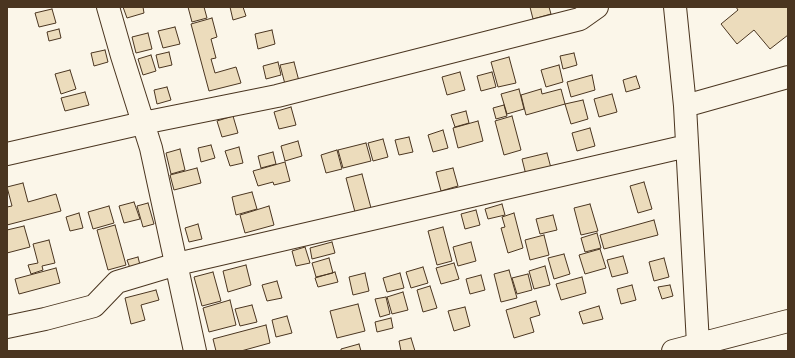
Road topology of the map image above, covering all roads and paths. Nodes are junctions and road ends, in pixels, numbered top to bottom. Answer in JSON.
{"nodes":[{"id":1,"x":108,"y":7,"type":"edge"},
{"id":2,"x":597,"y":7,"type":"edge"},
{"id":3,"x":675,"y":7,"type":"edge"},
{"id":4,"x":788,"y":77,"type":"edge"},
{"id":5,"x":686,"y":106,"type":"junction"},
{"id":6,"x":143,"y":123,"type":"junction"},
{"id":7,"x":687,"y":146,"type":"junction"},
{"id":8,"x":7,"y":154,"type":"edge"},
{"id":9,"x":177,"y":264,"type":"junction"},
{"id":10,"x":788,"y":321,"type":"edge"},
{"id":11,"x":7,"y":327,"type":"edge"},
{"id":12,"x":698,"y":344,"type":"junction"},
{"id":13,"x":196,"y":351,"type":"edge"},
{"id":14,"x":674,"y":351,"type":"edge"}],
"edges":[{"from":1,"to":6,"type":"street"},
{"from":2,"to":6,"type":"street"},
{"from":3,"to":5,"type":"street"},
{"from":4,"to":5,"type":"street"},
{"from":5,"to":7,"type":"street"},
{"from":6,"to":8,"type":"street"},
{"from":6,"to":9,"type":"street"},
{"from":7,"to":9,"type":"street"},
{"from":7,"to":12,"type":"street"},
{"from":9,"to":11,"type":"street"},
{"from":9,"to":13,"type":"street"},
{"from":10,"to":12,"type":"street"},
{"from":12,"to":14,"type":"street"}]}
